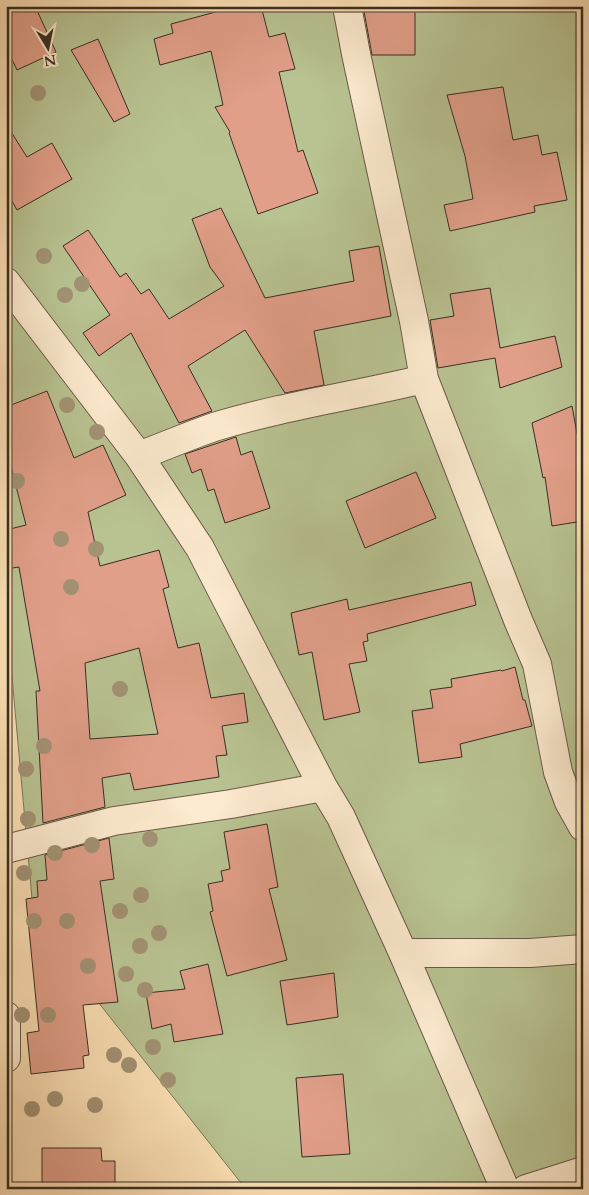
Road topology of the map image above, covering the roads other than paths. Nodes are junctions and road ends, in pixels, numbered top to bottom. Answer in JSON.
{"nodes":[{"id":1,"x":347,"y":6,"type":"edge"},
{"id":2,"x":11,"y":301,"type":"edge"},
{"id":3,"x":424,"y":379,"type":"junction"},
{"id":4,"x":139,"y":456,"type":"junction"},
{"id":5,"x":323,"y":787,"type":"junction"},
{"id":6,"x":583,"y":827,"type":"edge"},
{"id":7,"x":6,"y":849,"type":"edge"},
{"id":8,"x":583,"y":949,"type":"edge"},
{"id":9,"x":403,"y":953,"type":"junction"},
{"id":10,"x":6,"y":1016,"type":"edge"},
{"id":11,"x":6,"y":1058,"type":"edge"},
{"id":12,"x":583,"y":1171,"type":"edge"},
{"id":13,"x":505,"y":1189,"type":"edge"},
{"id":14,"x":526,"y":1189,"type":"edge"}],
"edges":[{"from":1,"to":3,"type":"street"},
{"from":2,"to":4,"type":"street"},
{"from":3,"to":4,"type":"street"},
{"from":3,"to":6,"type":"street"},
{"from":4,"to":5,"type":"street"},
{"from":5,"to":7,"type":"street"},
{"from":5,"to":9,"type":"street"},
{"from":8,"to":9,"type":"street"},
{"from":9,"to":13,"type":"street"},
{"from":10,"to":11,"type":"street"},
{"from":12,"to":14,"type":"street"}]}
